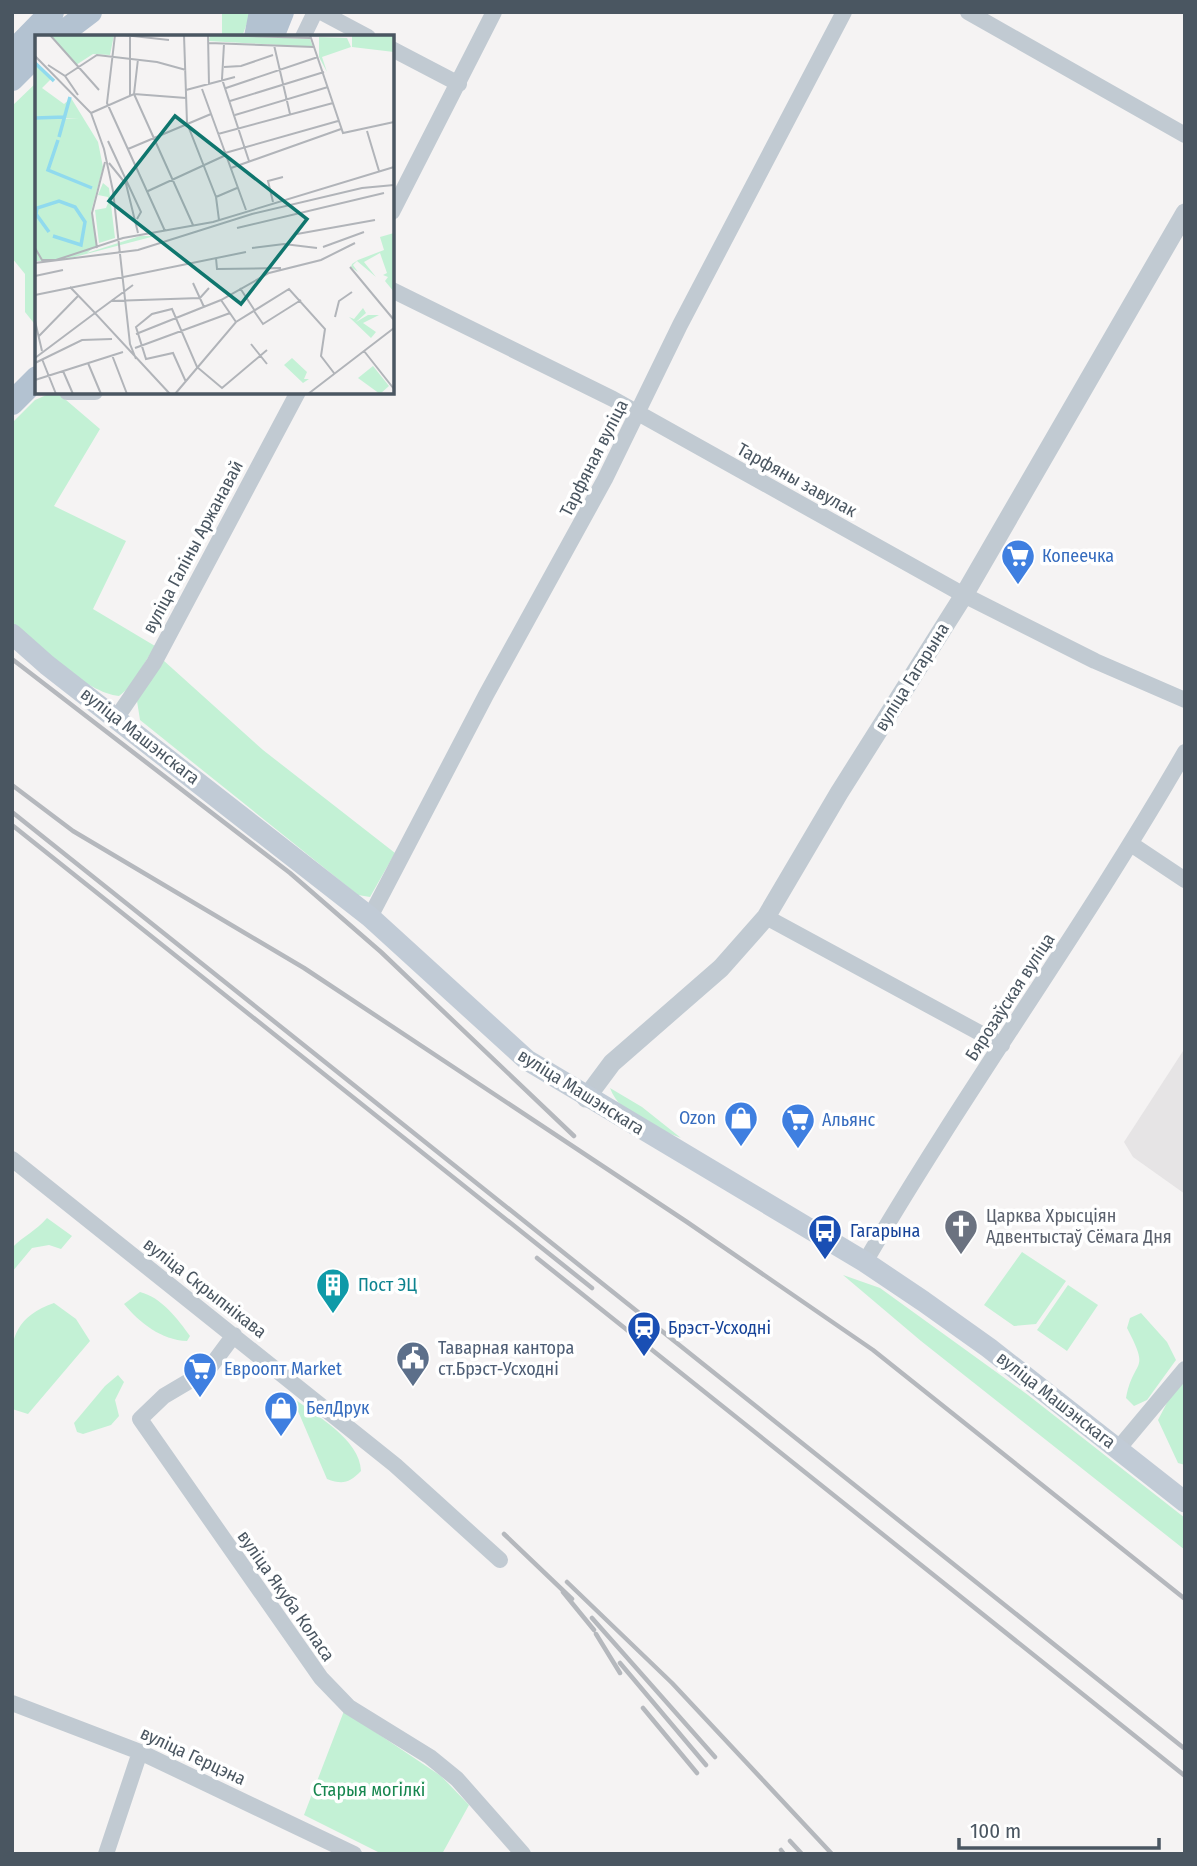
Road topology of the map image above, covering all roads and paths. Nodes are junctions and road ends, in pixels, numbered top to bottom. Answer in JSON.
{"nodes":[{"id":1,"x":78,"y":12,"type":"edge"},
{"id":2,"x":90,"y":12,"type":"edge"},
{"id":3,"x":261,"y":12,"type":"edge"},
{"id":4,"x":282,"y":12,"type":"edge"},
{"id":5,"x":318,"y":12,"type":"edge"},
{"id":6,"x":494,"y":12,"type":"edge"},
{"id":7,"x":844,"y":12,"type":"edge"},
{"id":8,"x":968,"y":12,"type":"edge"},
{"id":9,"x":49,"y":25,"type":"edge"},
{"id":10,"x":256,"y":35,"type":"edge"},
{"id":11,"x":273,"y":35,"type":"edge"},
{"id":12,"x":304,"y":35,"type":"edge"},
{"id":13,"x":364,"y":35,"type":"edge"},
{"id":14,"x":35,"y":36,"type":"edge"},
{"id":15,"x":394,"y":50,"type":"edge"},
{"id":16,"x":12,"y":53,"type":"edge"},
{"id":17,"x":35,"y":56,"type":"edge"},
{"id":18,"x":12,"y":79,"type":"edge"},
{"id":19,"x":459,"y":83,"type":"junction"},
{"id":20,"x":1185,"y":135,"type":"edge"},
{"id":21,"x":394,"y":208,"type":"edge"},
{"id":22,"x":1185,"y":213,"type":"edge"},
{"id":23,"x":394,"y":291,"type":"edge"},
{"id":24,"x":35,"y":380,"type":"edge"},
{"id":25,"x":297,"y":394,"type":"edge"},
{"id":26,"x":12,"y":403,"type":"edge"},
{"id":27,"x":639,"y":414,"type":"junction"},
{"id":28,"x":964,"y":595,"type":"junction"},
{"id":29,"x":12,"y":634,"type":"edge"},
{"id":30,"x":1185,"y":699,"type":"edge"},
{"id":31,"x":117,"y":717,"type":"junction"},
{"id":32,"x":1185,"y":752,"type":"edge"},
{"id":33,"x":1131,"y":844,"type":"junction"},
{"id":34,"x":1185,"y":880,"type":"edge"},
{"id":35,"x":370,"y":917,"type":"junction"},
{"id":36,"x":766,"y":917,"type":"junction"},
{"id":37,"x":1002,"y":1045,"type":"junction"},
{"id":38,"x":586,"y":1098,"type":"junction"},
{"id":39,"x":12,"y":1159,"type":"edge"},
{"id":40,"x":865,"y":1262,"type":"junction"},
{"id":41,"x":234,"y":1335,"type":"junction"},
{"id":42,"x":1185,"y":1369,"type":"edge"},
{"id":43,"x":1118,"y":1449,"type":"junction"},
{"id":44,"x":1185,"y":1502,"type":"edge"},
{"id":45,"x":500,"y":1560,"type":"dead end"},
{"id":46,"x":12,"y":1703,"type":"edge"},
{"id":47,"x":141,"y":1752,"type":"junction"},
{"id":48,"x":106,"y":1854,"type":"edge"},
{"id":49,"x":354,"y":1854,"type":"edge"},
{"id":50,"x":523,"y":1854,"type":"edge"}],
"edges":[{"from":1,"to":9,"type":"main road"},
{"from":2,"to":9,"type":"main road"},
{"from":3,"to":10,"type":"main road"},
{"from":4,"to":11,"type":"main road"},
{"from":5,"to":12,"type":"street"},
{"from":5,"to":13,"type":"street"},
{"from":6,"to":19,"type":"street"},
{"from":7,"to":27,"type":"street","name":"Тарфяная вуліца"},
{"from":8,"to":20,"type":"street"},
{"from":14,"to":16,"type":"main road"},
{"from":15,"to":19,"type":"street"},
{"from":17,"to":18,"type":"main road"},
{"from":19,"to":21,"type":"street"},
{"from":22,"to":28,"type":"street","name":"вуліца Гагарына"},
{"from":23,"to":27,"type":"street","name":"Тарфяны завулак"},
{"from":24,"to":26,"type":"main road"},
{"from":25,"to":31,"type":"street","name":"вуліца Галіны Аржанавай"},
{"from":27,"to":28,"type":"street","name":"Тарфяны завулак"},
{"from":27,"to":35,"type":"street","name":"Тарфяная вуліца"},
{"from":28,"to":30,"type":"street","name":"Тарфяны завулак"},
{"from":28,"to":36,"type":"street","name":"вуліца Гагарына"},
{"from":29,"to":31,"type":"main road","name":"вуліца Машэнскага"},
{"from":31,"to":35,"type":"main road","name":"вуліца Машэнскага"},
{"from":32,"to":33,"type":"street","name":"Бярозаўская вуліца"},
{"from":33,"to":34,"type":"street"},
{"from":33,"to":37,"type":"street","name":"Бярозаўская вуліца"},
{"from":35,"to":38,"type":"main road","name":"вуліца Машэнскага"},
{"from":36,"to":37,"type":"street"},
{"from":36,"to":38,"type":"street","name":"вуліца Гагарына"},
{"from":37,"to":40,"type":"street","name":"Бярозаўская вуліца"},
{"from":38,"to":40,"type":"main road","name":"вуліца Машэнскага"},
{"from":39,"to":41,"type":"street","name":"вуліца Скрыпнікава"},
{"from":40,"to":43,"type":"main road","name":"вуліца Машэнскага"},
{"from":41,"to":45,"type":"street","name":"вуліца Скрыпнікава"},
{"from":41,"to":50,"type":"street","name":"вуліца Якуба Коласа"},
{"from":42,"to":43,"type":"street"},
{"from":43,"to":44,"type":"main road","name":"вуліца Машэнскага"},
{"from":46,"to":47,"type":"street","name":"вуліца Герцэна"},
{"from":47,"to":48,"type":"street"},
{"from":47,"to":49,"type":"street","name":"вуліца Герцэна"}]}
